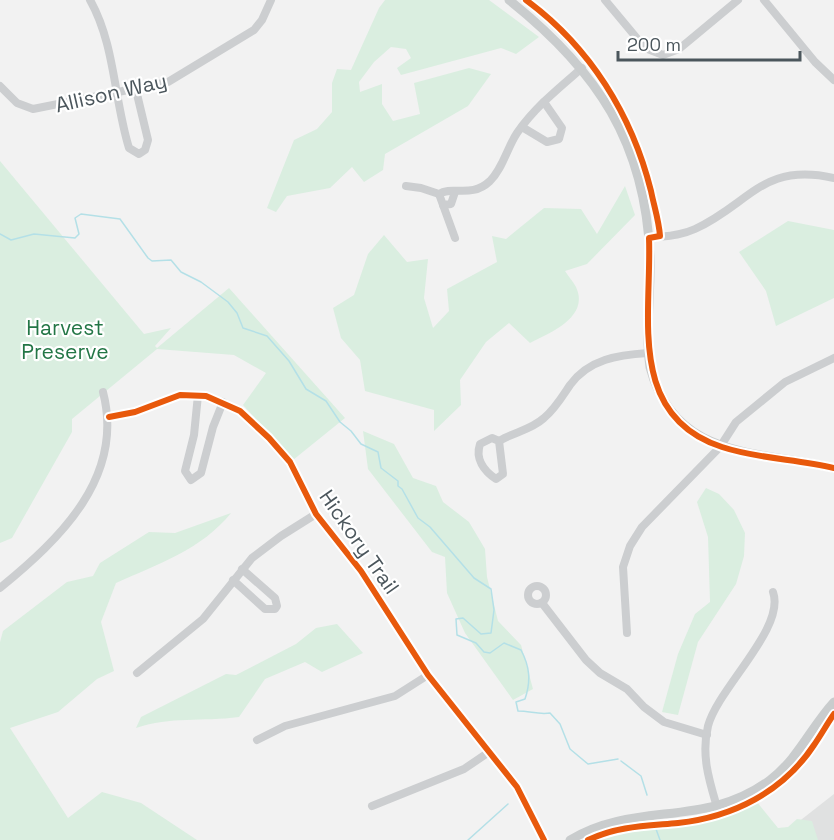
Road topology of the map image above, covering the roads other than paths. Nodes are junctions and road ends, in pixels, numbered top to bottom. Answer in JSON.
{"nodes":[{"id":1,"x":90,"y":0,"type":"edge"},
{"id":2,"x":271,"y":0,"type":"edge"},
{"id":3,"x":511,"y":0,"type":"edge"},
{"id":4,"x":605,"y":0,"type":"edge"},
{"id":5,"x":738,"y":0,"type":"edge"},
{"id":6,"x":764,"y":0,"type":"edge"},
{"id":7,"x":582,"y":68,"type":"junction"},
{"id":8,"x":834,"y":80,"type":"edge"},
{"id":9,"x":0,"y":86,"type":"edge"},
{"id":10,"x":136,"y":90,"type":"junction"},
{"id":11,"x":115,"y":94,"type":"junction"},
{"id":12,"x":544,"y":102,"type":"junction"},
{"id":13,"x":522,"y":127,"type":"junction"},
{"id":14,"x":834,"y":178,"type":"edge"},
{"id":15,"x":406,"y":186,"type":"dead end"},
{"id":16,"x":455,"y":192,"type":"junction"},
{"id":17,"x":439,"y":194,"type":"junction"},
{"id":18,"x":443,"y":205,"type":"junction"},
{"id":19,"x":455,"y":238,"type":"dead end"},
{"id":20,"x":649,"y":238,"type":"junction"},
{"id":21,"x":648,"y":353,"type":"junction"},
{"id":22,"x":834,"y":358,"type":"edge"},
{"id":23,"x":103,"y":392,"type":"dead end"},
{"id":24,"x":198,"y":395,"type":"junction"},
{"id":25,"x":223,"y":402,"type":"junction"},
{"id":26,"x":109,"y":417,"type":"junction"},
{"id":27,"x":499,"y":441,"type":"junction"},
{"id":28,"x":720,"y":447,"type":"junction"},
{"id":29,"x":834,"y":468,"type":"edge"},
{"id":30,"x":316,"y":514,"type":"junction"},
{"id":31,"x":242,"y":569,"type":"junction"},
{"id":32,"x":232,"y":580,"type":"junction"},
{"id":33,"x":0,"y":588,"type":"edge"},
{"id":34,"x":773,"y":592,"type":"dead end"},
{"id":35,"x":542,"y":603,"type":"dead end"},
{"id":36,"x":627,"y":633,"type":"dead end"},
{"id":37,"x":137,"y":673,"type":"dead end"},
{"id":38,"x":428,"y":675,"type":"junction"},
{"id":39,"x":834,"y":702,"type":"edge"},
{"id":40,"x":707,"y":735,"type":"junction"},
{"id":41,"x":257,"y":740,"type":"dead end"},
{"id":42,"x":489,"y":752,"type":"junction"},
{"id":43,"x":372,"y":806,"type":"dead end"},
{"id":44,"x":717,"y":807,"type":"junction"},
{"id":45,"x":544,"y":840,"type":"edge"},
{"id":46,"x":570,"y":840,"type":"edge"}],
"edges":[{"from":1,"to":11,"type":"street"},
{"from":2,"to":10,"type":"street","name":"Allison Way"},
{"from":3,"to":7,"type":"main road"},
{"from":4,"to":5,"type":"street"},
{"from":6,"to":8,"type":"street"},
{"from":7,"to":12,"type":"street"},
{"from":7,"to":20,"type":"main road"},
{"from":9,"to":11,"type":"street","name":"Allison Way"},
{"from":10,"to":11,"type":"street","name":"Allison Way"},
{"from":10,"to":11,"type":"street"},
{"from":12,"to":13,"type":"street"},
{"from":12,"to":13,"type":"street"},
{"from":13,"to":16,"type":"street"},
{"from":14,"to":20,"type":"street"},
{"from":15,"to":17,"type":"street"},
{"from":16,"to":17,"type":"street"},
{"from":16,"to":18,"type":"street"},
{"from":17,"to":18,"type":"street"},
{"from":18,"to":19,"type":"street"},
{"from":20,"to":21,"type":"main road"},
{"from":21,"to":27,"type":"street"},
{"from":21,"to":28,"type":"main road"},
{"from":22,"to":28,"type":"street"},
{"from":23,"to":26,"type":"street"},
{"from":24,"to":25,"type":"street","name":"Hickory Trail"},
{"from":24,"to":25,"type":"street"},
{"from":24,"to":26,"type":"street","name":"Hickory Trail"},
{"from":25,"to":30,"type":"street","name":"Hickory Trail"},
{"from":26,"to":33,"type":"street"},
{"from":27,"to":27,"type":"street"},
{"from":28,"to":29,"type":"main road"},
{"from":28,"to":36,"type":"street"},
{"from":30,"to":31,"type":"street"},
{"from":30,"to":38,"type":"street","name":"Hickory Trail"},
{"from":31,"to":32,"type":"street"},
{"from":31,"to":32,"type":"street"},
{"from":32,"to":37,"type":"street"},
{"from":34,"to":40,"type":"street"},
{"from":35,"to":40,"type":"street"},
{"from":38,"to":41,"type":"street"},
{"from":38,"to":42,"type":"street","name":"Hickory Trail"},
{"from":39,"to":44,"type":"main road"},
{"from":40,"to":44,"type":"street"},
{"from":42,"to":43,"type":"street"},
{"from":42,"to":45,"type":"street","name":"Hickory Trail"},
{"from":44,"to":46,"type":"main road"}]}
